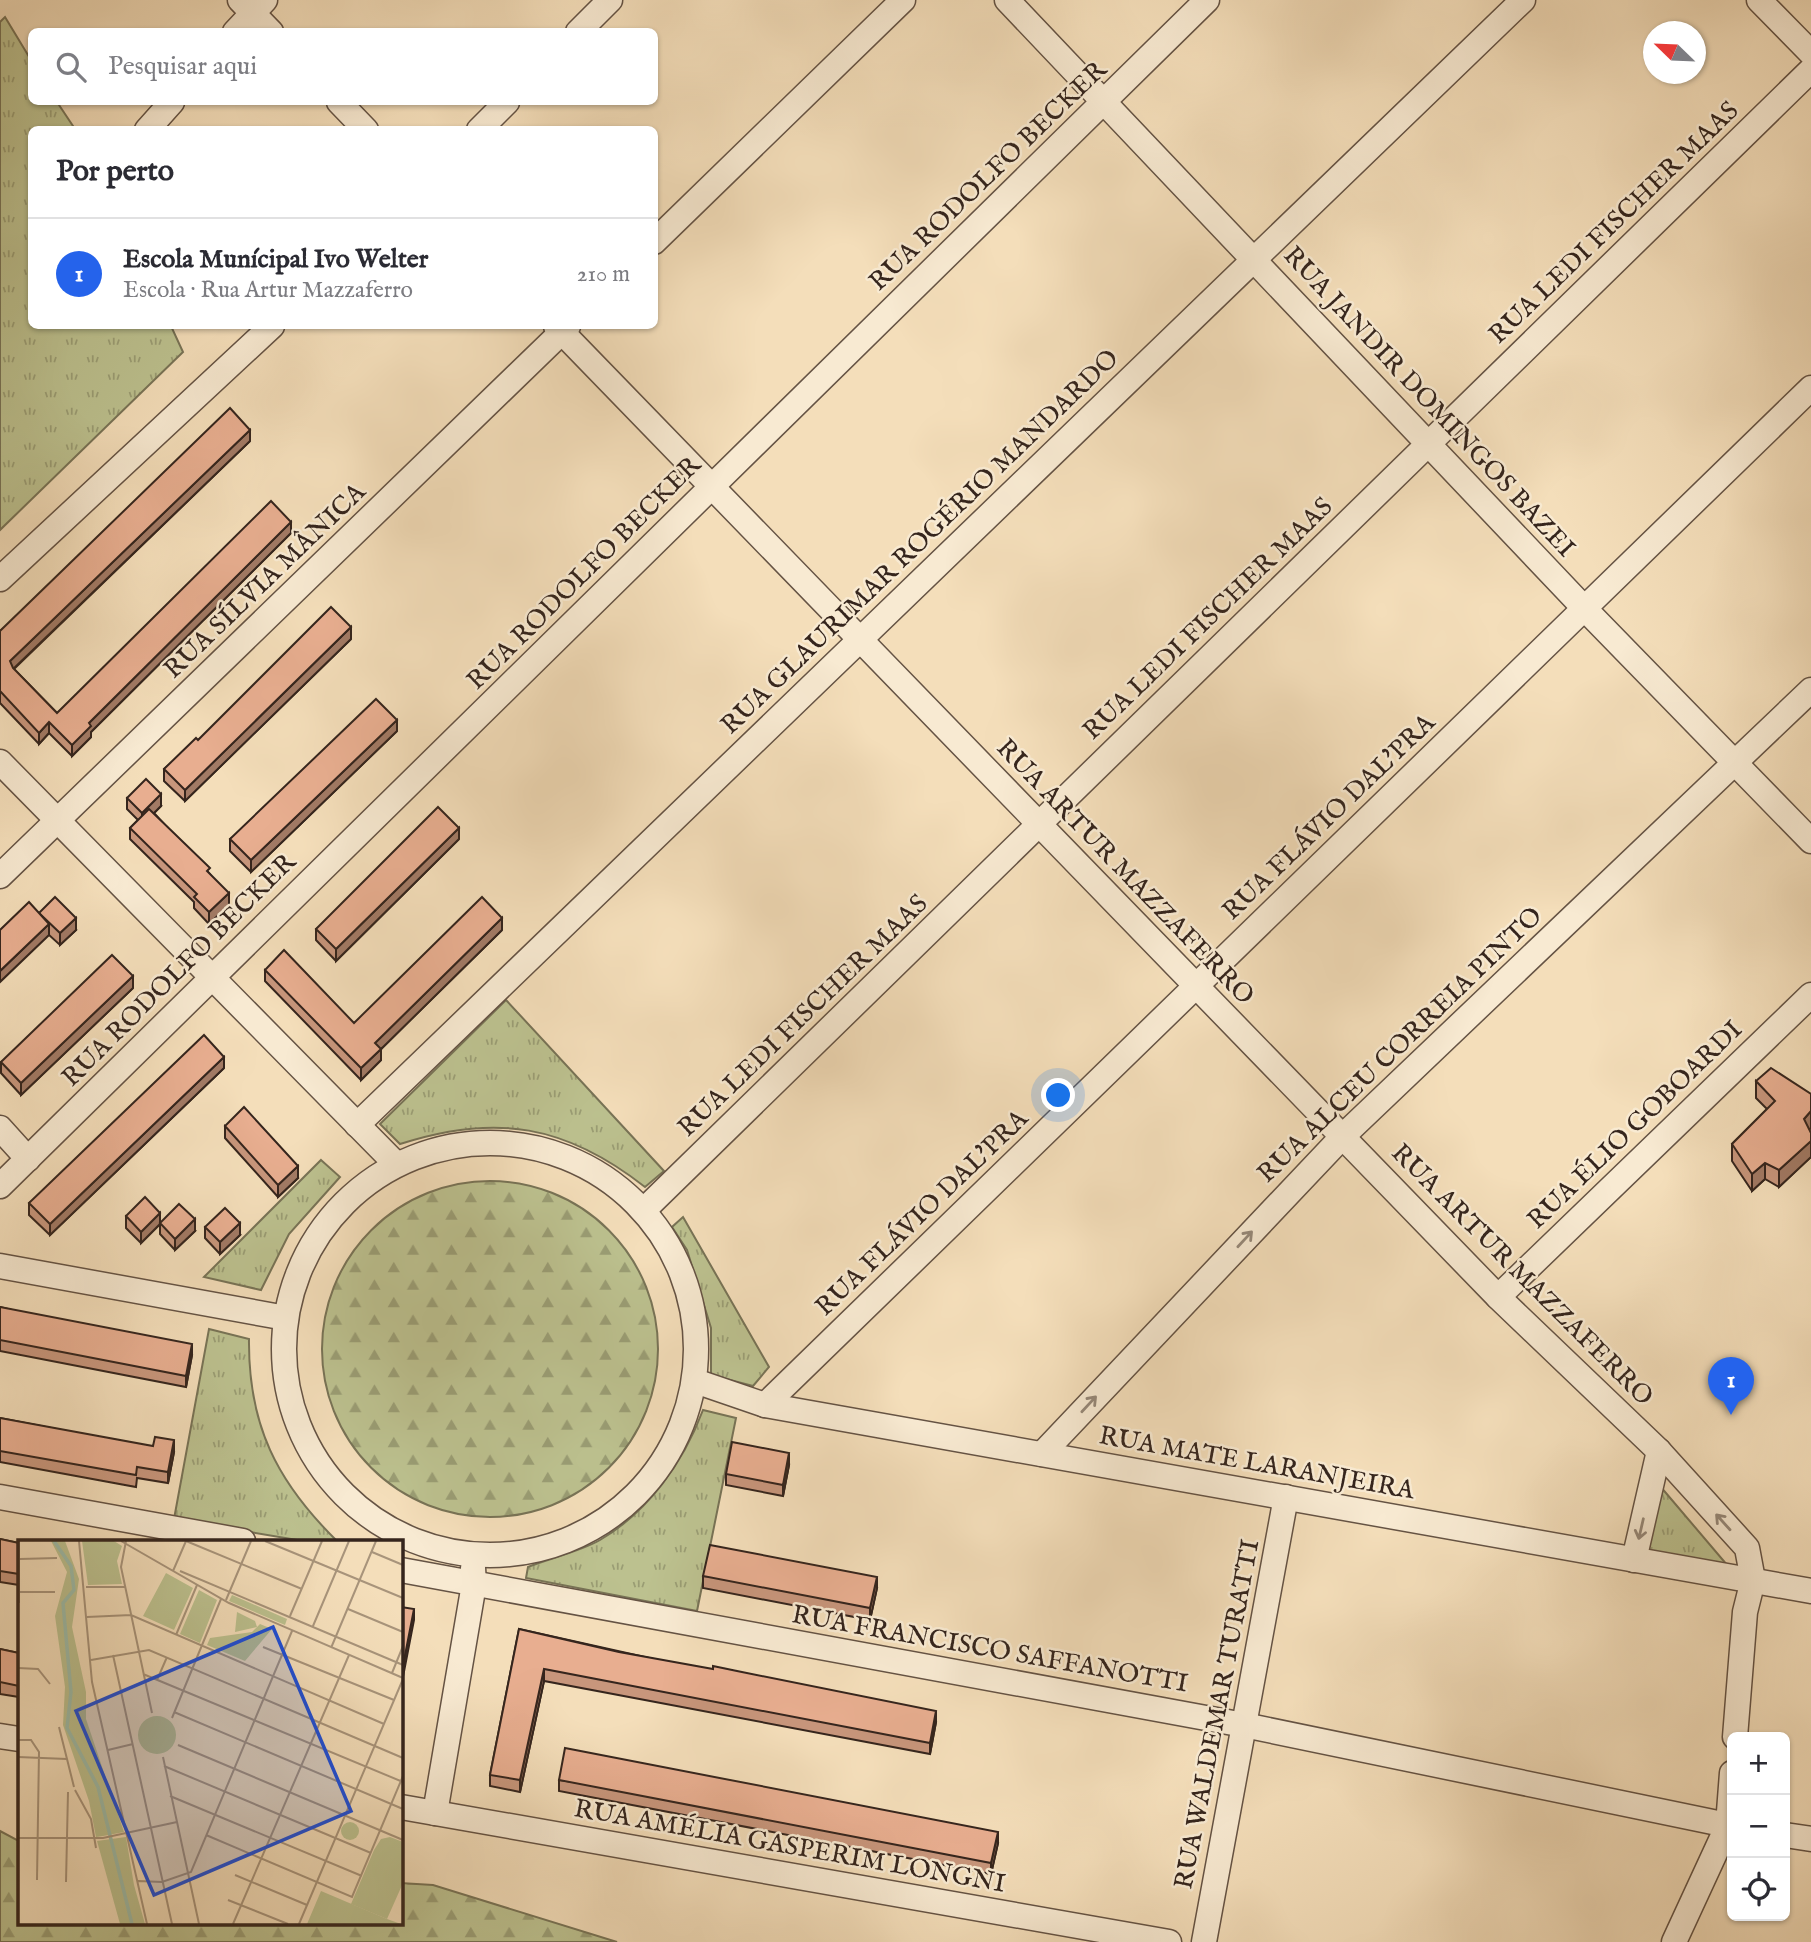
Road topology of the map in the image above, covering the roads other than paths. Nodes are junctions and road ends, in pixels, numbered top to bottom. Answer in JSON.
{"nodes":[{"id":1,"x":610,"y":0,"type":"edge"},
{"id":2,"x":903,"y":0,"type":"edge"},
{"id":3,"x":1007,"y":0,"type":"edge"},
{"id":4,"x":1207,"y":0,"type":"edge"},
{"id":5,"x":1523,"y":0,"type":"edge"},
{"id":6,"x":1759,"y":0,"type":"edge"},
{"id":7,"x":252,"y":4,"type":"edge"},
{"id":8,"x":237,"y":28,"type":"edge"},
{"id":9,"x":268,"y":28,"type":"edge"},
{"id":10,"x":582,"y":28,"type":"edge"},
{"id":11,"x":1811,"y":53,"type":"edge"},
{"id":12,"x":1811,"y":70,"type":"edge"},
{"id":13,"x":1104,"y":102,"type":"junction"},
{"id":14,"x":169,"y":105,"type":"edge"},
{"id":15,"x":342,"y":105,"type":"edge"},
{"id":16,"x":504,"y":105,"type":"edge"},
{"id":17,"x":151,"y":126,"type":"edge"},
{"id":18,"x":362,"y":126,"type":"edge"},
{"id":19,"x":483,"y":126,"type":"edge"},
{"id":20,"x":658,"y":238,"type":"edge"},
{"id":21,"x":1254,"y":259,"type":"junction"},
{"id":22,"x":269,"y":329,"type":"edge"},
{"id":23,"x":561,"y":329,"type":"edge"},
{"id":24,"x":563,"y":329,"type":"edge"},
{"id":25,"x":1811,"y":388,"type":"edge"},
{"id":26,"x":1430,"y":442,"type":"junction"},
{"id":27,"x":712,"y":486,"type":"junction"},
{"id":28,"x":0,"y":579,"type":"edge"},
{"id":29,"x":1584,"y":608,"type":"junction"},
{"id":30,"x":861,"y":639,"type":"junction"},
{"id":31,"x":1811,"y":690,"type":"edge"},
{"id":32,"x":0,"y":762,"type":"edge"},
{"id":33,"x":1736,"y":762,"type":"junction"},
{"id":34,"x":57,"y":822,"type":"junction"},
{"id":35,"x":1040,"y":823,"type":"junction"},
{"id":36,"x":1811,"y":841,"type":"edge"},
{"id":37,"x":0,"y":876,"type":"edge"},
{"id":38,"x":212,"y":978,"type":"junction"},
{"id":39,"x":1195,"y":987,"type":"junction"},
{"id":40,"x":1811,"y":995,"type":"edge"},
{"id":41,"x":357,"y":1125,"type":"junction"},
{"id":42,"x":0,"y":1128,"type":"edge"},
{"id":43,"x":1343,"y":1136,"type":"junction"},
{"id":44,"x":28,"y":1158,"type":"junction"},
{"id":45,"x":396,"y":1164,"type":"junction"},
{"id":46,"x":0,"y":1186,"type":"edge"},
{"id":47,"x":645,"y":1209,"type":"junction"},
{"id":48,"x":0,"y":1266,"type":"edge"},
{"id":49,"x":1498,"y":1297,"type":"junction"},
{"id":50,"x":286,"y":1318,"type":"junction"},
{"id":51,"x":695,"y":1381,"type":"junction"},
{"id":52,"x":765,"y":1405,"type":"junction"},
{"id":53,"x":1659,"y":1451,"type":"junction"},
{"id":54,"x":1042,"y":1454,"type":"junction"},
{"id":55,"x":0,"y":1497,"type":"edge"},
{"id":56,"x":1286,"y":1497,"type":"junction"},
{"id":57,"x":237,"y":1540,"type":"edge"},
{"id":58,"x":472,"y":1555,"type":"junction"},
{"id":59,"x":1634,"y":1560,"type":"junction"},
{"id":60,"x":402,"y":1570,"type":"edge"},
{"id":61,"x":1753,"y":1580,"type":"junction"},
{"id":62,"x":474,"y":1584,"type":"junction"},
{"id":63,"x":1811,"y":1591,"type":"edge"},
{"id":64,"x":1244,"y":1725,"type":"junction"},
{"id":65,"x":1735,"y":1732,"type":"edge"},
{"id":66,"x":0,"y":1736,"type":"edge"},
{"id":67,"x":18,"y":1739,"type":"edge"},
{"id":68,"x":402,"y":1807,"type":"edge"},
{"id":69,"x":435,"y":1813,"type":"junction"},
{"id":70,"x":1727,"y":1825,"type":"edge"},
{"id":71,"x":1727,"y":1832,"type":"edge"},
{"id":72,"x":1790,"y":1836,"type":"edge"},
{"id":73,"x":1811,"y":1839,"type":"edge"},
{"id":74,"x":1169,"y":1942,"type":"edge"},
{"id":75,"x":1203,"y":1942,"type":"edge"},
{"id":76,"x":1674,"y":1942,"type":"edge"}],
"edges":[{"from":1,"to":10,"type":"street"},
{"from":2,"to":20,"type":"street"},
{"from":3,"to":13,"type":"street","name":"RUA JANDIR DOMINGOS BAZEI"},
{"from":4,"to":13,"type":"street","name":"RUA RODOLFO BECKER"},
{"from":5,"to":21,"type":"street","name":"RUA GLAURIMAR ROGÉRIO MANDARDO"},
{"from":6,"to":11,"type":"street"},
{"from":7,"to":8,"type":"street"},
{"from":7,"to":9,"type":"street"},
{"from":12,"to":26,"type":"street","name":"RUA LEDI FISCHER MAAS"},
{"from":13,"to":21,"type":"street","name":"RUA JANDIR DOMINGOS BAZEI"},
{"from":13,"to":27,"type":"street","name":"RUA RODOLFO BECKER"},
{"from":14,"to":17,"type":"street"},
{"from":15,"to":18,"type":"street"},
{"from":16,"to":19,"type":"street"},
{"from":21,"to":26,"type":"street","name":"RUA JANDIR DOMINGOS BAZEI"},
{"from":21,"to":30,"type":"street","name":"RUA GLAURIMAR ROGÉRIO MANDARDO"},
{"from":22,"to":28,"type":"street"},
{"from":23,"to":34,"type":"street","name":"RUA SÍLVIA MÂNICA"},
{"from":24,"to":27,"type":"street","name":"RUA ARTUR MAZZAFERRO"},
{"from":25,"to":29,"type":"street","name":"RUA FLÁVIO DAL'PRA"},
{"from":26,"to":29,"type":"street","name":"RUA JANDIR DOMINGOS BAZEI"},
{"from":26,"to":35,"type":"street","name":"RUA LEDI FISCHER MAAS"},
{"from":27,"to":30,"type":"street","name":"RUA ARTUR MAZZAFERRO"},
{"from":27,"to":38,"type":"street","name":"RUA RODOLFO BECKER"},
{"from":29,"to":33,"type":"street","name":"RUA JANDIR DOMINGOS BAZEI"},
{"from":29,"to":39,"type":"street","name":"RUA FLÁVIO DAL'PRA"},
{"from":30,"to":35,"type":"street","name":"RUA ARTUR MAZZAFERRO"},
{"from":30,"to":41,"type":"street","name":"RUA GLAURIMAR ROGÉRIO MANDARDO"},
{"from":31,"to":33,"type":"street","name":"RUA ALCEU CORREIA PINTO"},
{"from":32,"to":34,"type":"street"},
{"from":33,"to":36,"type":"street","name":"RUA JANDIR DOMINGOS BAZEI"},
{"from":33,"to":43,"type":"street","name":"RUA ALCEU CORREIA PINTO"},
{"from":34,"to":37,"type":"street","name":"RUA SÍLVIA MÂNICA"},
{"from":34,"to":38,"type":"street"},
{"from":35,"to":39,"type":"street","name":"RUA ARTUR MAZZAFERRO"},
{"from":35,"to":47,"type":"street","name":"RUA LEDI FISCHER MAAS"},
{"from":38,"to":41,"type":"street"},
{"from":38,"to":44,"type":"street","name":"RUA RODOLFO BECKER"},
{"from":39,"to":43,"type":"street","name":"RUA ARTUR MAZZAFERRO"},
{"from":39,"to":52,"type":"street","name":"RUA FLÁVIO DAL'PRA"},
{"from":40,"to":49,"type":"street","name":"RUA ÉLIO GOBOARDI"},
{"from":41,"to":45,"type":"street"},
{"from":42,"to":44,"type":"street"},
{"from":43,"to":49,"type":"street","name":"RUA ARTUR MAZZAFERRO"},
{"from":54,"to":43,"type":"street","name":"RUA ALCEU CORREIA PINTO","one_way":true},
{"from":44,"to":46,"type":"street","name":"RUA RODOLFO BECKER"},
{"from":45,"to":47,"type":"street"},
{"from":45,"to":50,"type":"street"},
{"from":47,"to":51,"type":"street"},
{"from":48,"to":50,"type":"street"},
{"from":49,"to":53,"type":"street","name":"RUA ARTUR MAZZAFERRO"},
{"from":50,"to":58,"type":"street"},
{"from":51,"to":52,"type":"street","name":"RUA MATE LARANJEIRA"},
{"from":51,"to":58,"type":"street"},
{"from":52,"to":54,"type":"street","name":"RUA MATE LARANJEIRA"},
{"from":53,"to":59,"type":"street","one_way":true},
{"from":61,"to":53,"type":"street","name":"RUA ARTUR MAZZAFERRO","one_way":true},
{"from":54,"to":56,"type":"street","name":"RUA MATE LARANJEIRA"},
{"from":55,"to":57,"type":"street"},
{"from":56,"to":59,"type":"street","name":"RUA MATE LARANJEIRA"},
{"from":56,"to":64,"type":"street","name":"RUA WALDEMAR TURATTI"},
{"from":58,"to":62,"type":"street"},
{"from":59,"to":61,"type":"street","name":"RUA MATE LARANJEIRA"},
{"from":60,"to":62,"type":"street","name":"RUA FRANCISCO SAFFANOTTI"},
{"from":61,"to":63,"type":"street","name":"RUA MATE LARANJEIRA"},
{"from":61,"to":65,"type":"street","name":"RUA ARTUR MAZZAFERRO"},
{"from":62,"to":64,"type":"street","name":"RUA FRANCISCO SAFFANOTTI"},
{"from":62,"to":69,"type":"street"},
{"from":64,"to":70,"type":"street","name":"RUA FRANCISCO SAFFANOTTI"},
{"from":64,"to":75,"type":"street","name":"RUA WALDEMAR TURATTI"},
{"from":66,"to":67,"type":"street"},
{"from":68,"to":69,"type":"street","name":"RUA AMÉLIA GASPERIM LONGNI"},
{"from":69,"to":74,"type":"street","name":"RUA AMÉLIA GASPERIM LONGNI"},
{"from":71,"to":76,"type":"street"},
{"from":72,"to":73,"type":"street"}]}
